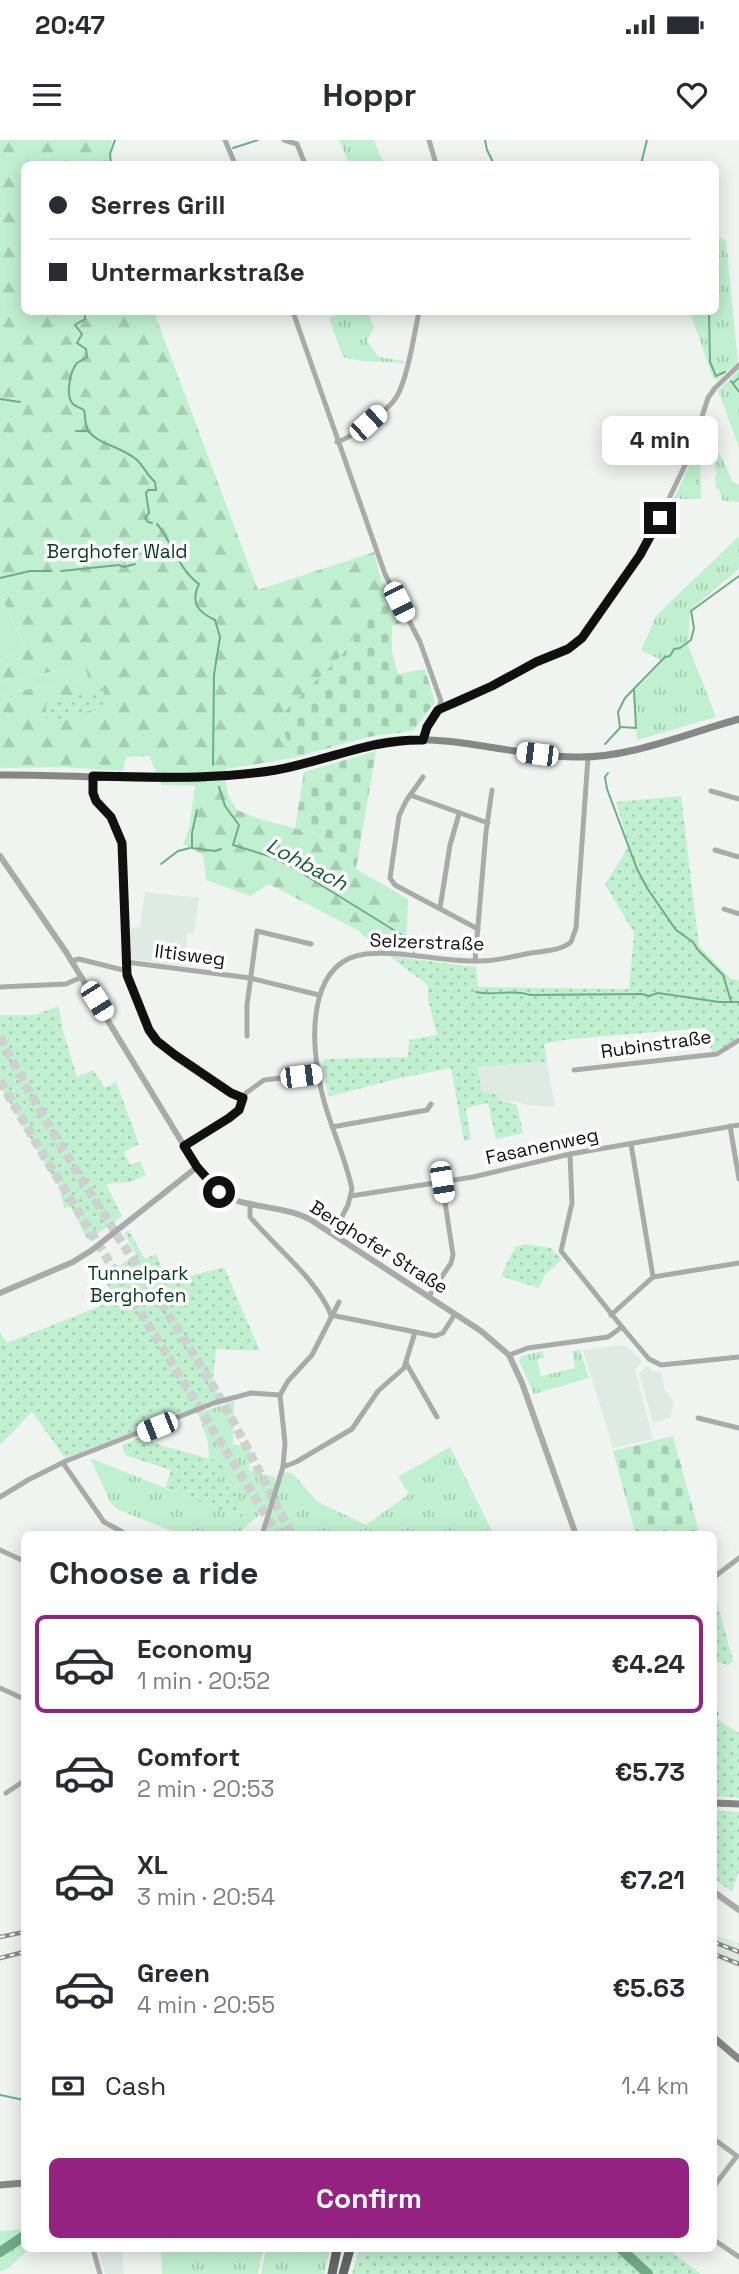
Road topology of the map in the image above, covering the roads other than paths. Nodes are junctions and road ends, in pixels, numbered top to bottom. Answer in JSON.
{"nodes":[{"id":1,"x":225,"y":140,"type":"edge"},
{"id":2,"x":284,"y":140,"type":"edge"},
{"id":3,"x":429,"y":140,"type":"edge"},
{"id":4,"x":234,"y":161,"type":"edge"},
{"id":5,"x":304,"y":161,"type":"edge"},
{"id":6,"x":435,"y":161,"type":"edge"},
{"id":7,"x":293,"y":315,"type":"edge"},
{"id":8,"x":418,"y":315,"type":"edge"},
{"id":9,"x":739,"y":365,"type":"edge"},
{"id":10,"x":337,"y":442,"type":"junction"},
{"id":11,"x":438,"y":710,"type":"junction"},
{"id":12,"x":739,"y":719,"type":"edge"},
{"id":13,"x":423,"y":740,"type":"junction"},
{"id":14,"x":588,"y":757,"type":"junction"},
{"id":15,"x":0,"y":775,"type":"edge"},
{"id":16,"x":93,"y":776,"type":"junction"},
{"id":17,"x":423,"y":777,"type":"dead end"},
{"id":18,"x":492,"y":790,"type":"dead end"},
{"id":19,"x":711,"y":790,"type":"dead end"},
{"id":20,"x":410,"y":795,"type":"junction"},
{"id":21,"x":739,"y":799,"type":"edge"},
{"id":22,"x":459,"y":814,"type":"junction"},
{"id":23,"x":488,"y":824,"type":"junction"},
{"id":24,"x":715,"y":850,"type":"dead end"},
{"id":25,"x":0,"y":856,"type":"edge"},
{"id":26,"x":739,"y":857,"type":"edge"},
{"id":27,"x":440,"y":908,"type":"junction"},
{"id":28,"x":724,"y":909,"type":"dead end"},
{"id":29,"x":739,"y":914,"type":"edge"},
{"id":30,"x":478,"y":929,"type":"junction"},
{"id":31,"x":311,"y":944,"type":"dead end"},
{"id":32,"x":72,"y":961,"type":"junction"},
{"id":33,"x":475,"y":961,"type":"junction"},
{"id":34,"x":127,"y":962,"type":"junction"},
{"id":35,"x":127,"y":971,"type":"junction"},
{"id":36,"x":82,"y":977,"type":"junction"},
{"id":37,"x":250,"y":978,"type":"junction"},
{"id":38,"x":0,"y":987,"type":"edge"},
{"id":39,"x":319,"y":995,"type":"junction"},
{"id":40,"x":247,"y":1036,"type":"dead end"},
{"id":41,"x":739,"y":1040,"type":"edge"},
{"id":42,"x":573,"y":1070,"type":"dead end"},
{"id":43,"x":318,"y":1074,"type":"junction"},
{"id":44,"x":243,"y":1098,"type":"junction"},
{"id":45,"x":431,"y":1104,"type":"dead end"},
{"id":46,"x":739,"y":1125,"type":"edge"},
{"id":47,"x":730,"y":1126,"type":"junction"},
{"id":48,"x":332,"y":1127,"type":"junction"},
{"id":49,"x":631,"y":1144,"type":"junction"},
{"id":50,"x":184,"y":1146,"type":"junction"},
{"id":51,"x":570,"y":1154,"type":"junction"},
{"id":52,"x":197,"y":1167,"type":"junction"},
{"id":53,"x":739,"y":1179,"type":"edge"},
{"id":54,"x":442,"y":1182,"type":"junction"},
{"id":55,"x":351,"y":1196,"type":"junction"},
{"id":56,"x":250,"y":1203,"type":"junction"},
{"id":57,"x":333,"y":1234,"type":"junction"},
{"id":58,"x":739,"y":1263,"type":"edge"},
{"id":59,"x":653,"y":1277,"type":"junction"},
{"id":60,"x":0,"y":1293,"type":"edge"},
{"id":61,"x":429,"y":1296,"type":"junction"},
{"id":62,"x":339,"y":1302,"type":"dead end"},
{"id":63,"x":455,"y":1314,"type":"junction"},
{"id":64,"x":331,"y":1315,"type":"junction"},
{"id":65,"x":611,"y":1315,"type":"junction"},
{"id":66,"x":622,"y":1327,"type":"junction"},
{"id":67,"x":415,"y":1332,"type":"junction"},
{"id":68,"x":509,"y":1355,"type":"junction"},
{"id":69,"x":739,"y":1357,"type":"edge"},
{"id":70,"x":407,"y":1363,"type":"junction"},
{"id":71,"x":280,"y":1395,"type":"junction"},
{"id":72,"x":437,"y":1417,"type":"dead end"},
{"id":73,"x":698,"y":1418,"type":"dead end"},
{"id":74,"x":739,"y":1428,"type":"edge"},
{"id":75,"x":63,"y":1463,"type":"junction"},
{"id":76,"x":283,"y":1467,"type":"junction"},
{"id":77,"x":0,"y":1497,"type":"edge"},
{"id":78,"x":121,"y":1531,"type":"edge"},
{"id":79,"x":263,"y":1531,"type":"edge"},
{"id":80,"x":575,"y":1531,"type":"edge"},
{"id":81,"x":0,"y":1550,"type":"edge"},
{"id":82,"x":739,"y":1558,"type":"edge"},
{"id":83,"x":21,"y":1560,"type":"edge"},
{"id":84,"x":717,"y":1575,"type":"edge"},
{"id":85,"x":0,"y":1688,"type":"edge"},
{"id":86,"x":21,"y":1698,"type":"edge"},
{"id":87,"x":21,"y":1783,"type":"edge"},
{"id":88,"x":5,"y":1793,"type":"dead end"},
{"id":89,"x":717,"y":1803,"type":"edge"},
{"id":90,"x":739,"y":1804,"type":"edge"},
{"id":91,"x":717,"y":1894,"type":"edge"},
{"id":92,"x":739,"y":1910,"type":"edge"},
{"id":93,"x":717,"y":2041,"type":"edge"},
{"id":94,"x":739,"y":2059,"type":"edge"},
{"id":95,"x":717,"y":2142,"type":"edge"},
{"id":96,"x":717,"y":2182,"type":"edge"},
{"id":97,"x":21,"y":2183,"type":"edge"},
{"id":98,"x":0,"y":2185,"type":"edge"},
{"id":99,"x":717,"y":2242,"type":"edge"},
{"id":100,"x":94,"y":2252,"type":"edge"},
{"id":101,"x":349,"y":2252,"type":"edge"},
{"id":102,"x":336,"y":2253,"type":"edge"},
{"id":103,"x":739,"y":2257,"type":"edge"},
{"id":104,"x":344,"y":2271,"type":"edge"},
{"id":105,"x":100,"y":2274,"type":"edge"},
{"id":106,"x":332,"y":2274,"type":"edge"}],
"edges":[{"from":1,"to":4,"type":"street"},
{"from":2,"to":5,"type":"street"},
{"from":3,"to":6,"type":"street"},
{"from":7,"to":10,"type":"street"},
{"from":8,"to":10,"type":"street"},
{"from":9,"to":11,"type":"street"},
{"from":10,"to":11,"type":"street"},
{"from":11,"to":13,"type":"street"},
{"from":12,"to":14,"type":"main road"},
{"from":13,"to":14,"type":"main road"},
{"from":13,"to":16,"type":"main road"},
{"from":14,"to":33,"type":"street","name":"Selzerstraße"},
{"from":15,"to":16,"type":"main road"},
{"from":16,"to":34,"type":"street"},
{"from":17,"to":20,"type":"street"},
{"from":18,"to":23,"type":"street"},
{"from":19,"to":21,"type":"street"},
{"from":20,"to":22,"type":"street"},
{"from":20,"to":27,"type":"street"},
{"from":22,"to":23,"type":"street"},
{"from":22,"to":27,"type":"street"},
{"from":23,"to":30,"type":"street"},
{"from":24,"to":26,"type":"street"},
{"from":25,"to":32,"type":"street","name":"Berghofer Straße"},
{"from":27,"to":30,"type":"street"},
{"from":28,"to":29,"type":"street"},
{"from":30,"to":33,"type":"street"},
{"from":31,"to":37,"type":"street"},
{"from":32,"to":35,"type":"street","name":"Iltisweg"},
{"from":32,"to":36,"type":"street","name":"Berghofer Straße"},
{"from":33,"to":39,"type":"street","name":"Selzerstraße"},
{"from":34,"to":35,"type":"street"},
{"from":34,"to":37,"type":"street","name":"Iltisweg"},
{"from":35,"to":44,"type":"street"},
{"from":36,"to":38,"type":"street"},
{"from":36,"to":50,"type":"street","name":"Berghofer Straße"},
{"from":37,"to":39,"type":"street","name":"Iltisweg"},
{"from":37,"to":40,"type":"street","name":"Iltisweg"},
{"from":39,"to":43,"type":"street","name":"Selzerstraße"},
{"from":41,"to":42,"type":"street","name":"Rubinstraße"},
{"from":43,"to":44,"type":"street"},
{"from":43,"to":48,"type":"street","name":"Selzerstraße"},
{"from":44,"to":50,"type":"street"},
{"from":45,"to":48,"type":"street"},
{"from":46,"to":47,"type":"street","name":"Fasanenweg"},
{"from":47,"to":49,"type":"street","name":"Fasanenweg"},
{"from":47,"to":53,"type":"street"},
{"from":48,"to":55,"type":"street","name":"Selzerstraße"},
{"from":49,"to":51,"type":"street","name":"Fasanenweg"},
{"from":49,"to":59,"type":"street"},
{"from":50,"to":52,"type":"street","name":"Berghofer Straße"},
{"from":51,"to":54,"type":"street","name":"Fasanenweg"},
{"from":51,"to":65,"type":"street"},
{"from":52,"to":56,"type":"street","name":"Berghofer Straße"},
{"from":52,"to":60,"type":"street"},
{"from":54,"to":55,"type":"street","name":"Fasanenweg"},
{"from":54,"to":61,"type":"street"},
{"from":55,"to":57,"type":"street"},
{"from":56,"to":57,"type":"street","name":"Berghofer Straße"},
{"from":56,"to":64,"type":"street"},
{"from":57,"to":61,"type":"street","name":"Berghofer Straße"},
{"from":58,"to":59,"type":"street"},
{"from":59,"to":65,"type":"street"},
{"from":61,"to":63,"type":"street","name":"Berghofer Straße"},
{"from":62,"to":64,"type":"street"},
{"from":63,"to":67,"type":"street"},
{"from":63,"to":68,"type":"street","name":"Berghofer Straße"},
{"from":64,"to":67,"type":"street"},
{"from":64,"to":71,"type":"street"},
{"from":65,"to":66,"type":"street"},
{"from":66,"to":68,"type":"street"},
{"from":66,"to":69,"type":"street"},
{"from":67,"to":70,"type":"street"},
{"from":68,"to":80,"type":"street","name":"Berghofer Straße"},
{"from":70,"to":72,"type":"street"},
{"from":70,"to":76,"type":"street"},
{"from":71,"to":75,"type":"street"},
{"from":71,"to":76,"type":"street"},
{"from":73,"to":74,"type":"street"},
{"from":75,"to":77,"type":"street"},
{"from":75,"to":78,"type":"street"},
{"from":76,"to":79,"type":"street"},
{"from":81,"to":83,"type":"street"},
{"from":82,"to":84,"type":"street"},
{"from":85,"to":86,"type":"street"},
{"from":87,"to":88,"type":"street"},
{"from":89,"to":90,"type":"main road"},
{"from":91,"to":92,"type":"street"},
{"from":93,"to":94,"type":"main road"},
{"from":95,"to":96,"type":"street"},
{"from":97,"to":98,"type":"main road"},
{"from":99,"to":103,"type":"street"},
{"from":100,"to":105,"type":"street"},
{"from":101,"to":104,"type":"highway"},
{"from":102,"to":106,"type":"highway"}]}
